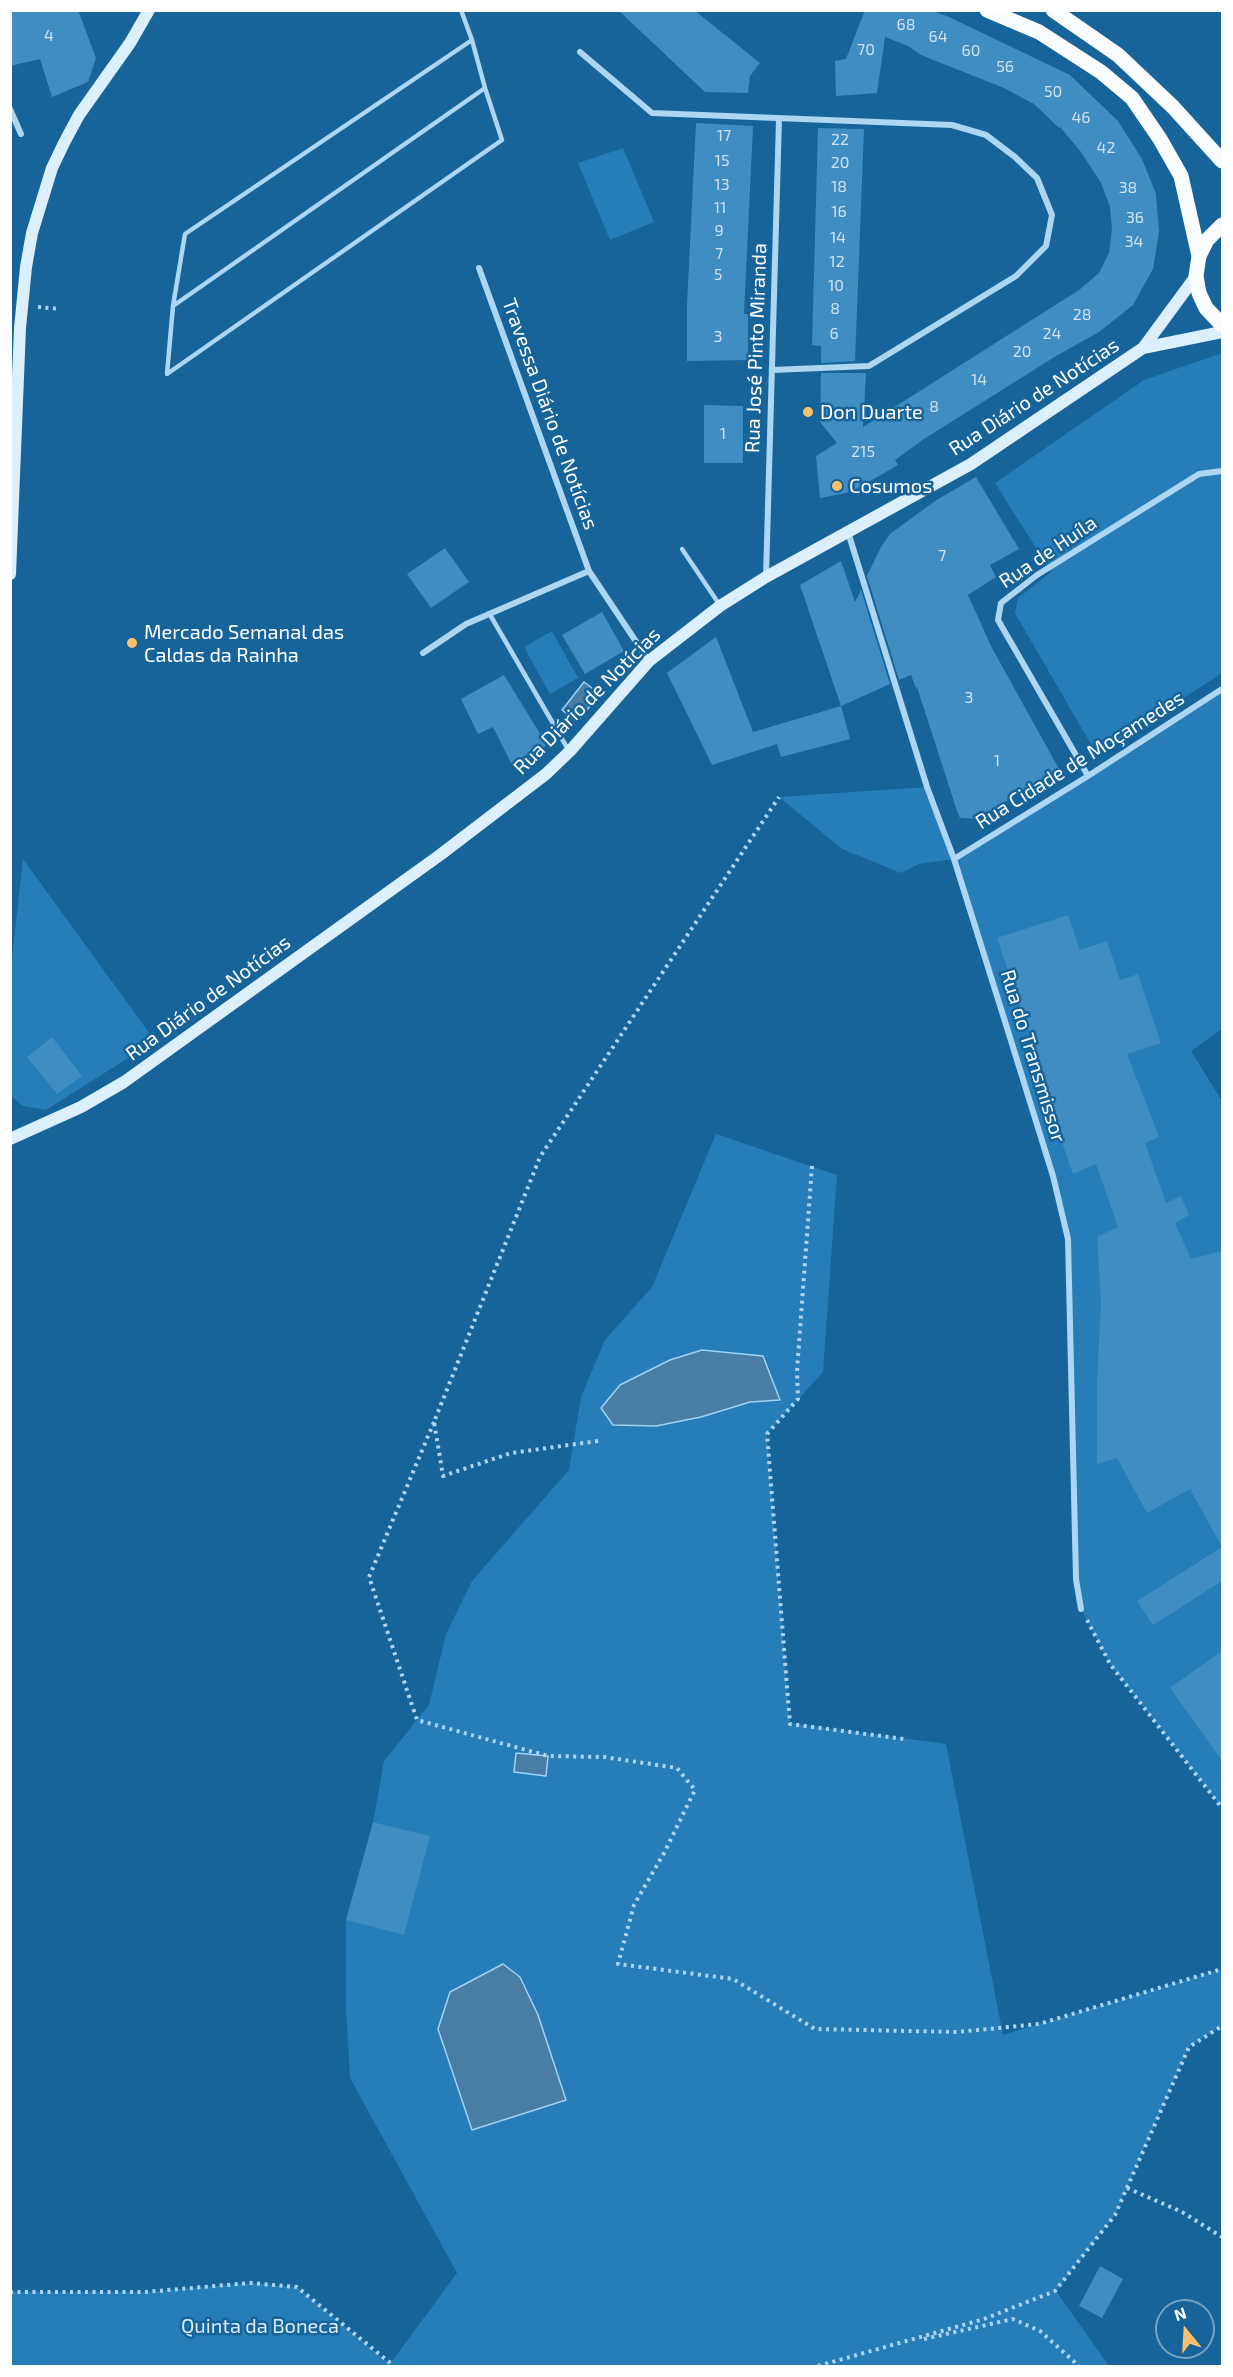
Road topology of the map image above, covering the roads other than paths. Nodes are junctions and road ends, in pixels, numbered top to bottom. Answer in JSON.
{"nodes":[{"id":1,"x":149,"y":10,"type":"edge"},
{"id":2,"x":461,"y":10,"type":"edge"},
{"id":3,"x":987,"y":10,"type":"edge"},
{"id":4,"x":1053,"y":10,"type":"edge"},
{"id":5,"x":472,"y":40,"type":"junction"},
{"id":6,"x":580,"y":52,"type":"dead end"},
{"id":7,"x":485,"y":88,"type":"junction"},
{"id":8,"x":10,"y":109,"type":"edge"},
{"id":9,"x":779,"y":119,"type":"junction"},
{"id":10,"x":21,"y":134,"type":"dead end"},
{"id":11,"x":1222,"y":161,"type":"edge"},
{"id":12,"x":1222,"y":225,"type":"edge"},
{"id":13,"x":1199,"y":256,"type":"junction"},
{"id":14,"x":480,"y":268,"type":"dead end"},
{"id":15,"x":1196,"y":276,"type":"junction"},
{"id":16,"x":173,"y":306,"type":"junction"},
{"id":17,"x":1222,"y":325,"type":"edge"},
{"id":18,"x":1222,"y":332,"type":"edge"},
{"id":19,"x":1143,"y":348,"type":"junction"},
{"id":20,"x":772,"y":370,"type":"junction"},
{"id":21,"x":1222,"y":471,"type":"edge"},
{"id":22,"x":848,"y":532,"type":"junction"},
{"id":23,"x":682,"y":549,"type":"dead end"},
{"id":24,"x":589,"y":571,"type":"junction"},
{"id":25,"x":10,"y":574,"type":"edge"},
{"id":26,"x":766,"y":577,"type":"junction"},
{"id":27,"x":720,"y":606,"type":"junction"},
{"id":28,"x":489,"y":614,"type":"junction"},
{"id":29,"x":423,"y":653,"type":"dead end"},
{"id":30,"x":649,"y":662,"type":"junction"},
{"id":31,"x":1222,"y":689,"type":"edge"},
{"id":32,"x":570,"y":751,"type":"junction"},
{"id":33,"x":1088,"y":776,"type":"junction"},
{"id":34,"x":954,"y":859,"type":"junction"},
{"id":35,"x":10,"y":1139,"type":"edge"},
{"id":36,"x":1081,"y":1609,"type":"road end"}],
"edges":[{"from":1,"to":25,"type":"main road"},
{"from":2,"to":5,"type":"lane"},
{"from":3,"to":13,"type":"main road"},
{"from":4,"to":11,"type":"main road"},
{"from":5,"to":7,"type":"lane"},
{"from":5,"to":16,"type":"lane"},
{"from":6,"to":9,"type":"street"},
{"from":7,"to":16,"type":"lane"},
{"from":7,"to":16,"type":"lane"},
{"from":8,"to":10,"type":"street"},
{"from":9,"to":20,"type":"street","name":"Rua José Pinto Miranda"},
{"from":9,"to":20,"type":"street"},
{"from":12,"to":13,"type":"main road"},
{"from":13,"to":15,"type":"main road"},
{"from":14,"to":24,"type":"street","name":"Travessa Diário de Notícias"},
{"from":15,"to":17,"type":"main road"},
{"from":15,"to":19,"type":"main road"},
{"from":18,"to":19,"type":"main road"},
{"from":19,"to":22,"type":"main road","name":"Rua Diário de Notícias"},
{"from":20,"to":26,"type":"street","name":"Rua José Pinto Miranda"},
{"from":21,"to":33,"type":"street","name":"Rua de Huíla"},
{"from":22,"to":26,"type":"main road","name":"Rua Diário de Notícias"},
{"from":22,"to":34,"type":"street","name":"Rua do Transmissor"},
{"from":23,"to":27,"type":"lane"},
{"from":24,"to":28,"type":"street"},
{"from":24,"to":30,"type":"street","name":"Travessa Diário de Notícias"},
{"from":26,"to":27,"type":"main road","name":"Rua Diário de Notícias"},
{"from":27,"to":30,"type":"main road","name":"Rua Diário de Notícias"},
{"from":28,"to":29,"type":"street"},
{"from":28,"to":32,"type":"lane"},
{"from":30,"to":32,"type":"main road","name":"Rua Diário de Notícias"},
{"from":31,"to":33,"type":"street","name":"Rua Cidade de Moçamedes"},
{"from":32,"to":35,"type":"main road","name":"Rua Diário de Notícias"},
{"from":33,"to":34,"type":"street","name":"Rua Cidade de Moçamedes"},
{"from":34,"to":36,"type":"street","name":"Rua do Transmissor"}]}
